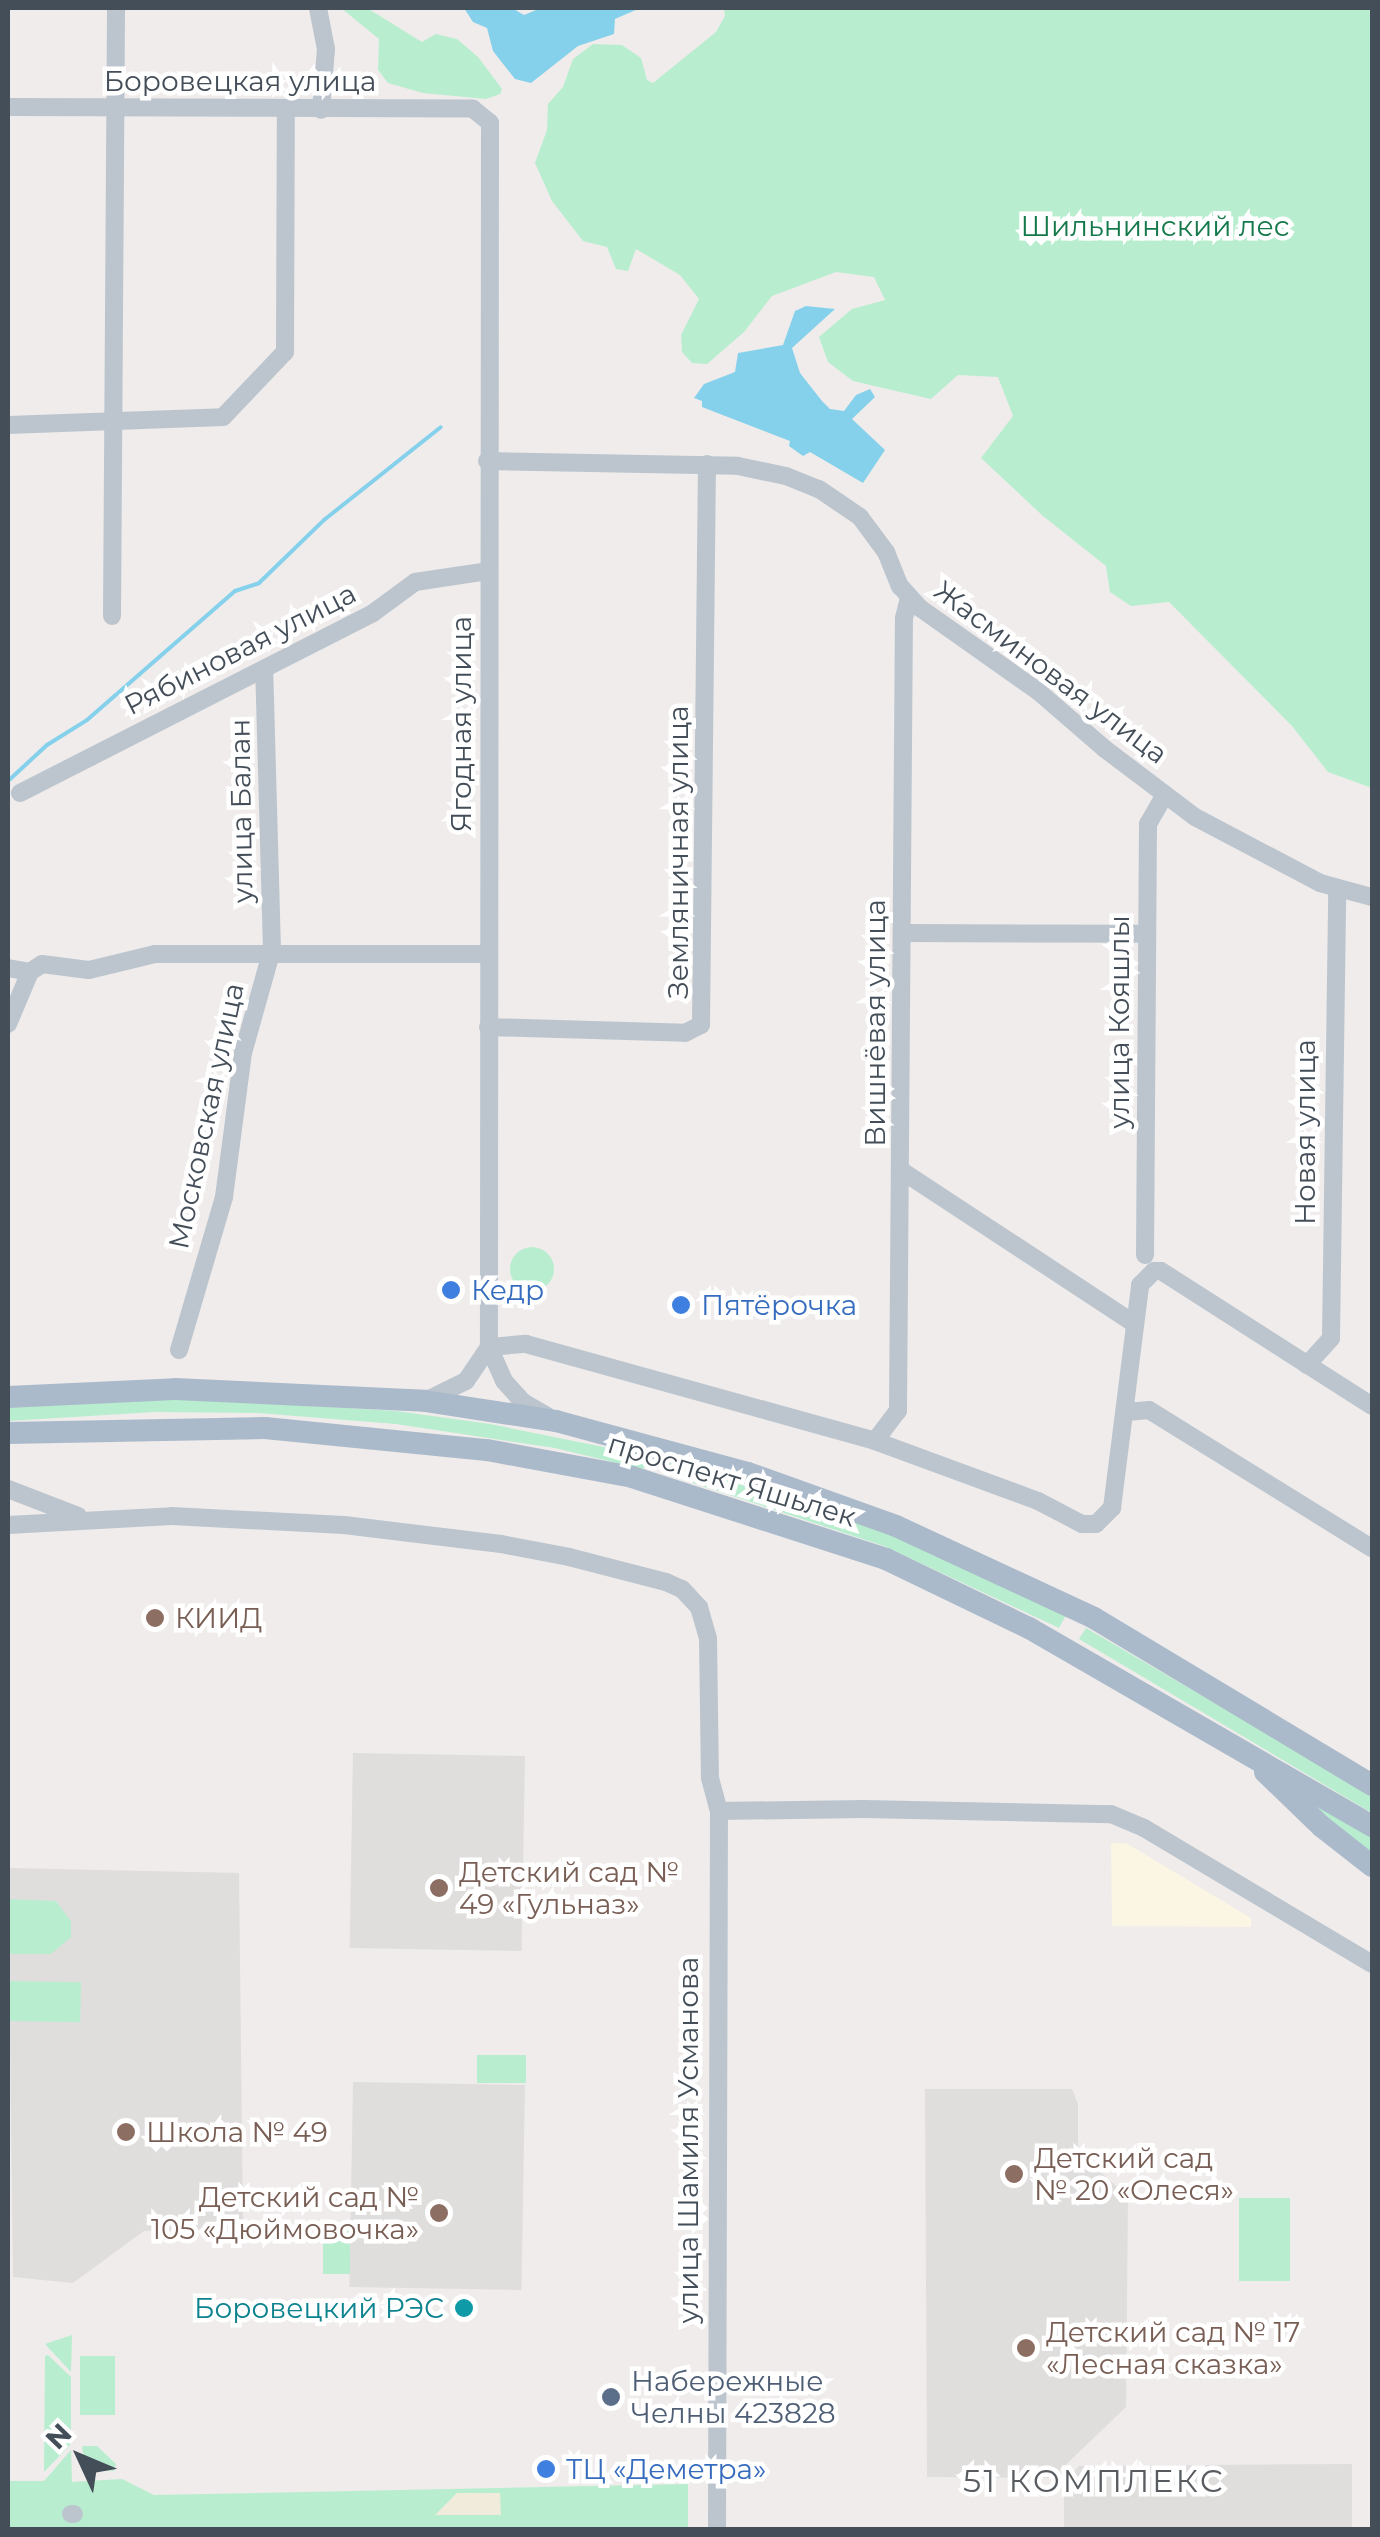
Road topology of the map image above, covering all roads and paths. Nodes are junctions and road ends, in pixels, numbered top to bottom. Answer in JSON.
{"nodes":[{"id":1,"x":116,"y":8,"type":"edge"},
{"id":2,"x":318,"y":8,"type":"edge"},
{"id":3,"x":8,"y":107,"type":"edge"},
{"id":4,"x":115,"y":108,"type":"junction"},
{"id":5,"x":473,"y":109,"type":"joint"},
{"id":6,"x":286,"y":110,"type":"junction"},
{"id":7,"x":320,"y":110,"type":"junction"},
{"id":8,"x":115,"y":420,"type":"junction"},
{"id":9,"x":8,"y":425,"type":"edge"},
{"id":10,"x":487,"y":461,"type":"junction"},
{"id":11,"x":707,"y":464,"type":"junction"},
{"id":12,"x":488,"y":571,"type":"junction"},
{"id":13,"x":908,"y":598,"type":"junction"},
{"id":14,"x":112,"y":616,"type":"dead end"},
{"id":15,"x":264,"y":670,"type":"junction"},
{"id":16,"x":20,"y":793,"type":"dead end"},
{"id":17,"x":1164,"y":794,"type":"junction"},
{"id":18,"x":1337,"y":890,"type":"junction"},
{"id":19,"x":1372,"y":898,"type":"edge"},
{"id":20,"x":904,"y":933,"type":"junction"},
{"id":21,"x":1147,"y":934,"type":"junction"},
{"id":22,"x":272,"y":950,"type":"junction"},
{"id":23,"x":488,"y":954,"type":"junction"},
{"id":24,"x":8,"y":968,"type":"edge"},
{"id":25,"x":30,"y":972,"type":"junction"},
{"id":26,"x":8,"y":1024,"type":"edge"},
{"id":27,"x":488,"y":1027,"type":"junction"},
{"id":28,"x":902,"y":1170,"type":"junction"},
{"id":29,"x":1145,"y":1256,"type":"dead end"},
{"id":30,"x":1135,"y":1324,"type":"junction"},
{"id":31,"x":489,"y":1347,"type":"junction"},
{"id":32,"x":178,"y":1350,"type":"dead end"},
{"id":33,"x":1307,"y":1365,"type":"junction"},
{"id":34,"x":8,"y":1397,"type":"edge"},
{"id":35,"x":425,"y":1401,"type":"junction"},
{"id":36,"x":1372,"y":1406,"type":"edge"},
{"id":37,"x":1126,"y":1412,"type":"junction"},
{"id":38,"x":556,"y":1421,"type":"junction"},
{"id":39,"x":8,"y":1433,"type":"edge"},
{"id":40,"x":875,"y":1441,"type":"junction"},
{"id":41,"x":644,"y":1446,"type":"junction"},
{"id":42,"x":632,"y":1477,"type":"junction"},
{"id":43,"x":8,"y":1490,"type":"edge"},
{"id":44,"x":83,"y":1518,"type":"junction"},
{"id":45,"x":8,"y":1525,"type":"edge"},
{"id":46,"x":1372,"y":1548,"type":"edge"},
{"id":47,"x":1094,"y":1618,"type":"junction"},
{"id":48,"x":1070,"y":1652,"type":"junction"},
{"id":49,"x":1237,"y":1745,"type":"junction"},
{"id":50,"x":1372,"y":1785,"type":"edge"},
{"id":51,"x":719,"y":1812,"type":"junction"},
{"id":52,"x":1372,"y":1826,"type":"edge"},
{"id":53,"x":1372,"y":1866,"type":"edge"},
{"id":54,"x":1372,"y":1964,"type":"edge"},
{"id":55,"x":717,"y":2530,"type":"edge"}],
"edges":[{"from":1,"to":4,"type":"street"},
{"from":2,"to":7,"type":"street"},
{"from":3,"to":4,"type":"street","name":"Боровецкая улица"},
{"from":4,"to":6,"type":"street","name":"Боровецкая улица"},
{"from":4,"to":8,"type":"street"},
{"from":5,"to":7,"type":"street","name":"Боровецкая улица"},
{"from":5,"to":10,"type":"street","name":"Ягодная улица"},
{"from":6,"to":7,"type":"street","name":"Боровецкая улица"},
{"from":6,"to":8,"type":"street"},
{"from":8,"to":9,"type":"street"},
{"from":8,"to":14,"type":"street"},
{"from":10,"to":11,"type":"street","name":"Жасминовая улица"},
{"from":10,"to":12,"type":"street","name":"Ягодная улица"},
{"from":11,"to":13,"type":"street","name":"Жасминовая улица"},
{"from":11,"to":27,"type":"street","name":"Земляничная улица"},
{"from":12,"to":15,"type":"street","name":"Рябиновая улица"},
{"from":12,"to":23,"type":"street","name":"Ягодная улица"},
{"from":13,"to":17,"type":"street","name":"Жасминовая улица"},
{"from":13,"to":20,"type":"street","name":"Вишнёвая улица"},
{"from":15,"to":16,"type":"street","name":"Рябиновая улица"},
{"from":15,"to":22,"type":"street","name":"улица Балан"},
{"from":17,"to":18,"type":"street","name":"Жасминовая улица"},
{"from":17,"to":21,"type":"street","name":"улица Кояшлы"},
{"from":18,"to":19,"type":"street","name":"Жасминовая улица"},
{"from":18,"to":33,"type":"street","name":"Новая улица"},
{"from":20,"to":21,"type":"street"},
{"from":20,"to":28,"type":"street","name":"Вишнёвая улица"},
{"from":21,"to":29,"type":"street","name":"улица Кояшлы"},
{"from":22,"to":23,"type":"street"},
{"from":22,"to":25,"type":"street"},
{"from":22,"to":32,"type":"street","name":"Московская улица"},
{"from":23,"to":27,"type":"street","name":"Ягодная улица"},
{"from":24,"to":25,"type":"street"},
{"from":25,"to":26,"type":"street"},
{"from":27,"to":31,"type":"street","name":"Ягодная улица"},
{"from":28,"to":30,"type":"street"},
{"from":28,"to":40,"type":"street","name":"Вишнёвая улица"},
{"from":30,"to":33,"type":"street"},
{"from":30,"to":37,"type":"street"},
{"from":31,"to":35,"type":"street"},
{"from":31,"to":38,"type":"street"},
{"from":31,"to":40,"type":"street"},
{"from":33,"to":36,"type":"street"},
{"from":34,"to":35,"type":"main road","name":"проспект Яшьлек"},
{"from":35,"to":38,"type":"main road","name":"проспект Яшьлек"},
{"from":37,"to":40,"type":"street"},
{"from":37,"to":46,"type":"street"},
{"from":38,"to":41,"type":"main road","name":"проспект Яшьлек"},
{"from":39,"to":42,"type":"main road","name":"проспект Яшьлек"},
{"from":41,"to":42,"type":"main road"},
{"from":41,"to":47,"type":"main road","name":"проспект Яшьлек"},
{"from":42,"to":48,"type":"main road","name":"проспект Яшьлек"},
{"from":43,"to":44,"type":"street"},
{"from":44,"to":45,"type":"street"},
{"from":44,"to":51,"type":"street","name":"улица Шамиля Усманова"},
{"from":47,"to":48,"type":"main road"},
{"from":47,"to":50,"type":"main road","name":"проспект Яшьлек"},
{"from":48,"to":49,"type":"main road","name":"проспект Яшьлек"},
{"from":49,"to":52,"type":"main road","name":"проспект Яшьлек"},
{"from":49,"to":53,"type":"main road"},
{"from":51,"to":54,"type":"street"},
{"from":51,"to":55,"type":"street","name":"улица Шамиля Усманова"}]}
